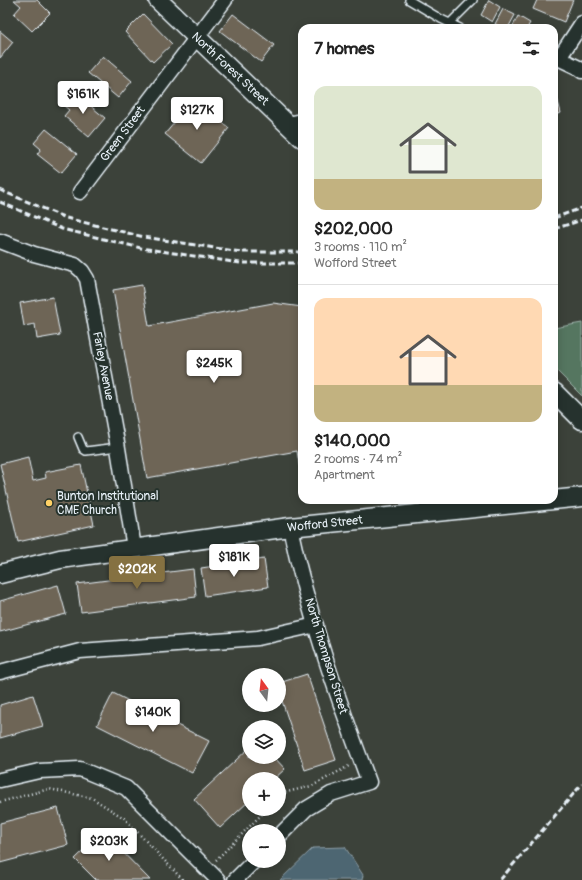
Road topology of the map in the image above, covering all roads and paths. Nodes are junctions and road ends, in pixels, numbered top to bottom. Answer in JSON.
{"nodes":[{"id":1,"x":158,"y":0,"type":"edge"},
{"id":2,"x":225,"y":0,"type":"edge"},
{"id":3,"x":409,"y":0,"type":"edge"},
{"id":4,"x":473,"y":0,"type":"edge"},
{"id":5,"x":582,"y":23,"type":"edge"},
{"id":6,"x":450,"y":24,"type":"joint"},
{"id":7,"x":196,"y":38,"type":"junction"},
{"id":8,"x":558,"y":56,"type":"edge"},
{"id":9,"x":558,"y":60,"type":"edge"},
{"id":10,"x":582,"y":71,"type":"edge"},
{"id":11,"x":295,"y":123,"type":"edge"},
{"id":12,"x":80,"y":192,"type":"dead end"},
{"id":13,"x":0,"y":241,"type":"edge"},
{"id":14,"x":558,"y":396,"type":"edge"},
{"id":15,"x":582,"y":420,"type":"edge"},
{"id":16,"x":78,"y":437,"type":"dead end"},
{"id":17,"x":118,"y":446,"type":"junction"},
{"id":18,"x":582,"y":497,"type":"edge"},
{"id":19,"x":558,"y":499,"type":"edge"},
{"id":20,"x":514,"y":504,"type":"edge"},
{"id":21,"x":290,"y":527,"type":"junction"},
{"id":22,"x":134,"y":548,"type":"junction"},
{"id":23,"x":0,"y":574,"type":"edge"},
{"id":24,"x":316,"y":625,"type":"junction"},
{"id":25,"x":0,"y":672,"type":"edge"},
{"id":26,"x":361,"y":761,"type":"junction"},
{"id":27,"x":0,"y":780,"type":"edge"},
{"id":28,"x":286,"y":792,"type":"edge"},
{"id":29,"x":0,"y":802,"type":"edge"},
{"id":30,"x":260,"y":816,"type":"edge"},
{"id":31,"x":286,"y":829,"type":"edge"},
{"id":32,"x":208,"y":868,"type":"junction"},
{"id":33,"x":247,"y":868,"type":"edge"},
{"id":34,"x":183,"y":880,"type":"edge"},
{"id":35,"x":218,"y":880,"type":"edge"},
{"id":36,"x":235,"y":880,"type":"edge"}],
"edges":[{"from":1,"to":7,"type":"street","name":"North Forest Street"},
{"from":2,"to":7,"type":"street","name":"Green Street"},
{"from":3,"to":6,"type":"lane"},
{"from":4,"to":6,"type":"lane"},
{"from":5,"to":8,"type":"street"},
{"from":7,"to":11,"type":"street","name":"North Forest Street"},
{"from":7,"to":12,"type":"street","name":"Green Street"},
{"from":9,"to":10,"type":"street"},
{"from":13,"to":17,"type":"street","name":"Farley Avenue"},
{"from":14,"to":15,"type":"street"},
{"from":16,"to":17,"type":"lane"},
{"from":17,"to":22,"type":"street","name":"Farley Avenue"},
{"from":18,"to":19,"type":"street","name":"Wofford Street"},
{"from":20,"to":21,"type":"street","name":"Wofford Street"},
{"from":21,"to":22,"type":"street","name":"Wofford Street"},
{"from":21,"to":24,"type":"street","name":"North Thompson Street"},
{"from":22,"to":23,"type":"street","name":"Wofford Street"},
{"from":24,"to":25,"type":"street"},
{"from":24,"to":26,"type":"street","name":"North Thompson Street"},
{"from":26,"to":28,"type":"path"},
{"from":26,"to":31,"type":"street","name":"North Thompson Street"},
{"from":27,"to":32,"type":"street"},
{"from":29,"to":34,"type":"path"},
{"from":30,"to":32,"type":"path"},
{"from":32,"to":35,"type":"street"},
{"from":33,"to":36,"type":"street"}]}
